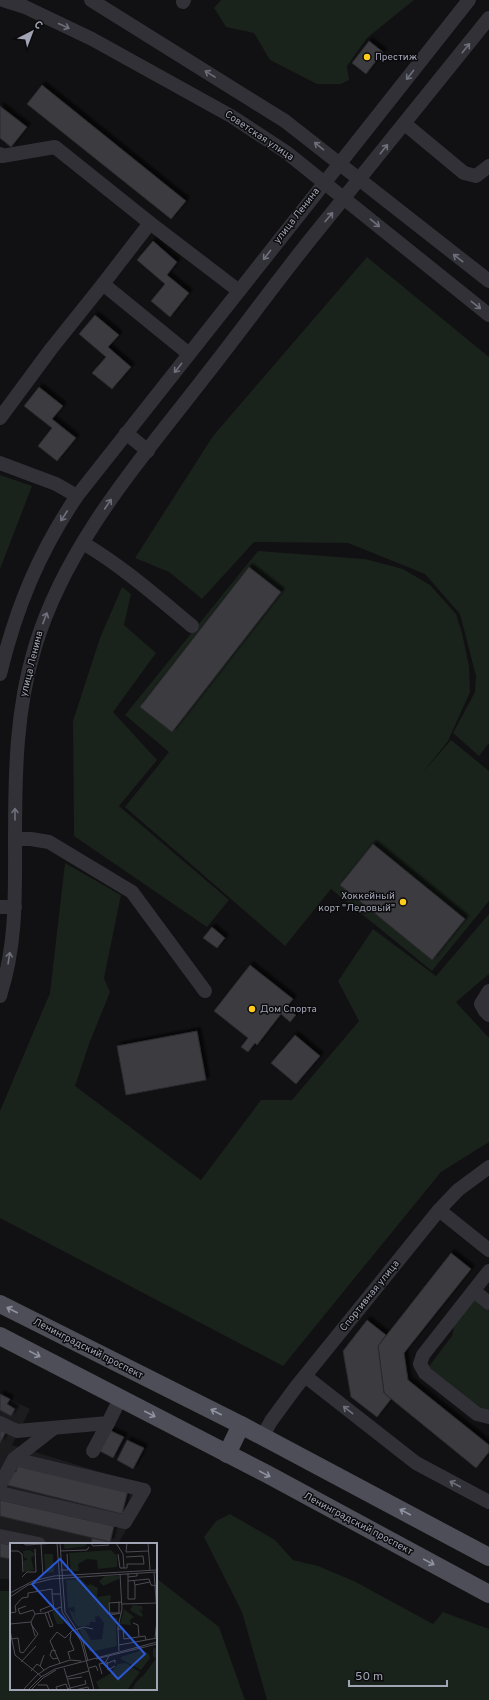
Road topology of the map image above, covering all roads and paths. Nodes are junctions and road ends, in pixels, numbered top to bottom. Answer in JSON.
{"nodes":[{"id":1,"x":3,"y":0,"type":"edge"},
{"id":2,"x":91,"y":0,"type":"edge"},
{"id":3,"x":469,"y":0,"type":"edge"},
{"id":4,"x":489,"y":18,"type":"edge"},
{"id":5,"x":405,"y":124,"type":"junction"},
{"id":6,"x":0,"y":154,"type":"edge"},
{"id":7,"x":340,"y":163,"type":"junction"},
{"id":8,"x":489,"y":166,"type":"edge"},
{"id":9,"x":360,"y":180,"type":"junction"},
{"id":10,"x":324,"y":182,"type":"junction"},
{"id":11,"x":344,"y":199,"type":"junction"},
{"id":12,"x":150,"y":223,"type":"junction"},
{"id":13,"x":489,"y":282,"type":"edge"},
{"id":14,"x":103,"y":284,"type":"junction"},
{"id":15,"x":239,"y":291,"type":"junction"},
{"id":16,"x":489,"y":315,"type":"edge"},
{"id":17,"x":189,"y":354,"type":"junction"},
{"id":18,"x":0,"y":418,"type":"edge"},
{"id":19,"x":126,"y":433,"type":"junction"},
{"id":20,"x":148,"y":451,"type":"junction"},
{"id":21,"x":0,"y":463,"type":"edge"},
{"id":22,"x":77,"y":496,"type":"junction"},
{"id":23,"x":83,"y":543,"type":"junction"},
{"id":24,"x":192,"y":626,"type":"dead end"},
{"id":25,"x":0,"y":674,"type":"edge"},
{"id":26,"x":15,"y":839,"type":"junction"},
{"id":27,"x":0,"y":907,"type":"edge"},
{"id":28,"x":15,"y":907,"type":"junction"},
{"id":29,"x":489,"y":991,"type":"edge"},
{"id":30,"x":205,"y":992,"type":"dead end"},
{"id":31,"x":0,"y":996,"type":"edge"},
{"id":32,"x":489,"y":1015,"type":"edge"},
{"id":33,"x":489,"y":1167,"type":"edge"},
{"id":34,"x":439,"y":1210,"type":"junction"},
{"id":35,"x":489,"y":1250,"type":"edge"},
{"id":36,"x":489,"y":1271,"type":"edge"},
{"id":37,"x":474,"y":1291,"type":"junction"},
{"id":38,"x":489,"y":1303,"type":"edge"},
{"id":39,"x":0,"y":1304,"type":"edge"},
{"id":40,"x":0,"y":1336,"type":"edge"},
{"id":41,"x":306,"y":1376,"type":"junction"},
{"id":42,"x":120,"y":1399,"type":"junction"},
{"id":43,"x":489,"y":1417,"type":"edge"},
{"id":44,"x":0,"y":1423,"type":"edge"},
{"id":45,"x":108,"y":1424,"type":"junction"},
{"id":46,"x":241,"y":1425,"type":"junction"},
{"id":47,"x":54,"y":1428,"type":"junction"},
{"id":48,"x":263,"y":1436,"type":"junction"},
{"id":49,"x":93,"y":1451,"type":"dead end"},
{"id":50,"x":227,"y":1454,"type":"junction"},
{"id":51,"x":14,"y":1459,"type":"junction"},
{"id":52,"x":0,"y":1485,"type":"edge"},
{"id":53,"x":0,"y":1493,"type":"edge"},
{"id":54,"x":489,"y":1502,"type":"edge"},
{"id":55,"x":0,"y":1536,"type":"edge"},
{"id":56,"x":35,"y":1543,"type":"edge"},
{"id":57,"x":489,"y":1556,"type":"edge"},
{"id":58,"x":489,"y":1594,"type":"edge"}],
"edges":[{"from":1,"to":10,"type":"street","name":"Советская улица","one_way":true},
{"from":7,"to":2,"type":"street","one_way":true},
{"from":3,"to":7,"type":"street","name":"улица Ленина","one_way":true},
{"from":5,"to":4,"type":"street","name":"улица Ленина","one_way":true},
{"from":5,"to":8,"type":"street"},
{"from":9,"to":5,"type":"street","name":"улица Ленина","one_way":true},
{"from":6,"to":12,"type":"street"},
{"from":7,"to":9,"type":"street"},
{"from":7,"to":10,"type":"street","name":"улица Ленина"},
{"from":9,"to":11,"type":"street","name":"улица Ленина"},
{"from":13,"to":9,"type":"street","one_way":true},
{"from":10,"to":11,"type":"street","name":"Советская улица"},
{"from":10,"to":15,"type":"street","name":"улица Ленина","one_way":true},
{"from":11,"to":16,"type":"street","name":"Советская улица","one_way":true},
{"from":20,"to":11,"type":"street","name":"улица Ленина","one_way":true},
{"from":12,"to":14,"type":"street"},
{"from":12,"to":15,"type":"street"},
{"from":14,"to":17,"type":"street"},
{"from":14,"to":18,"type":"street"},
{"from":15,"to":17,"type":"street","name":"улица Ленина"},
{"from":17,"to":19,"type":"street","name":"улица Ленина","one_way":true},
{"from":19,"to":20,"type":"street"},
{"from":19,"to":22,"type":"street","name":"улица Ленина"},
{"from":23,"to":20,"type":"street","name":"улица Ленина","one_way":true},
{"from":21,"to":22,"type":"street"},
{"from":22,"to":25,"type":"street","name":"улица Ленина","one_way":true},
{"from":23,"to":24,"type":"street"},
{"from":26,"to":23,"type":"street","name":"улица Ленина","one_way":true},
{"from":26,"to":28,"type":"street","name":"улица Ленина"},
{"from":26,"to":30,"type":"street"},
{"from":27,"to":28,"type":"street"},
{"from":31,"to":28,"type":"street","name":"улица Ленина","one_way":true},
{"from":29,"to":32,"type":"street"},
{"from":33,"to":34,"type":"street","name":"Спортивная улица"},
{"from":34,"to":35,"type":"street"},
{"from":34,"to":41,"type":"street","name":"Спортивная улица"},
{"from":36,"to":37,"type":"street"},
{"from":37,"to":38,"type":"street"},
{"from":37,"to":43,"type":"street"},
{"from":46,"to":39,"type":"main road","name":"Ленинградский проспект","one_way":true},
{"from":40,"to":42,"type":"main road","name":"Ленинградский проспект","one_way":true},
{"from":41,"to":48,"type":"street","name":"Спортивная улица"},
{"from":54,"to":41,"type":"street","one_way":true},
{"from":42,"to":45,"type":"street"},
{"from":42,"to":50,"type":"main road","name":"Ленинградский проспект","one_way":true},
{"from":44,"to":47,"type":"street"},
{"from":45,"to":47,"type":"street"},
{"from":45,"to":49,"type":"street"},
{"from":46,"to":48,"type":"main road","name":"Ленинградский проспект"},
{"from":46,"to":50,"type":"main road"},
{"from":47,"to":51,"type":"street"},
{"from":57,"to":48,"type":"main road","name":"Ленинградский проспект","one_way":true},
{"from":50,"to":58,"type":"main road","name":"Ленинградский проспект","one_way":true},
{"from":51,"to":52,"type":"street"},
{"from":51,"to":53,"type":"street"},
{"from":55,"to":56,"type":"street"}]}
